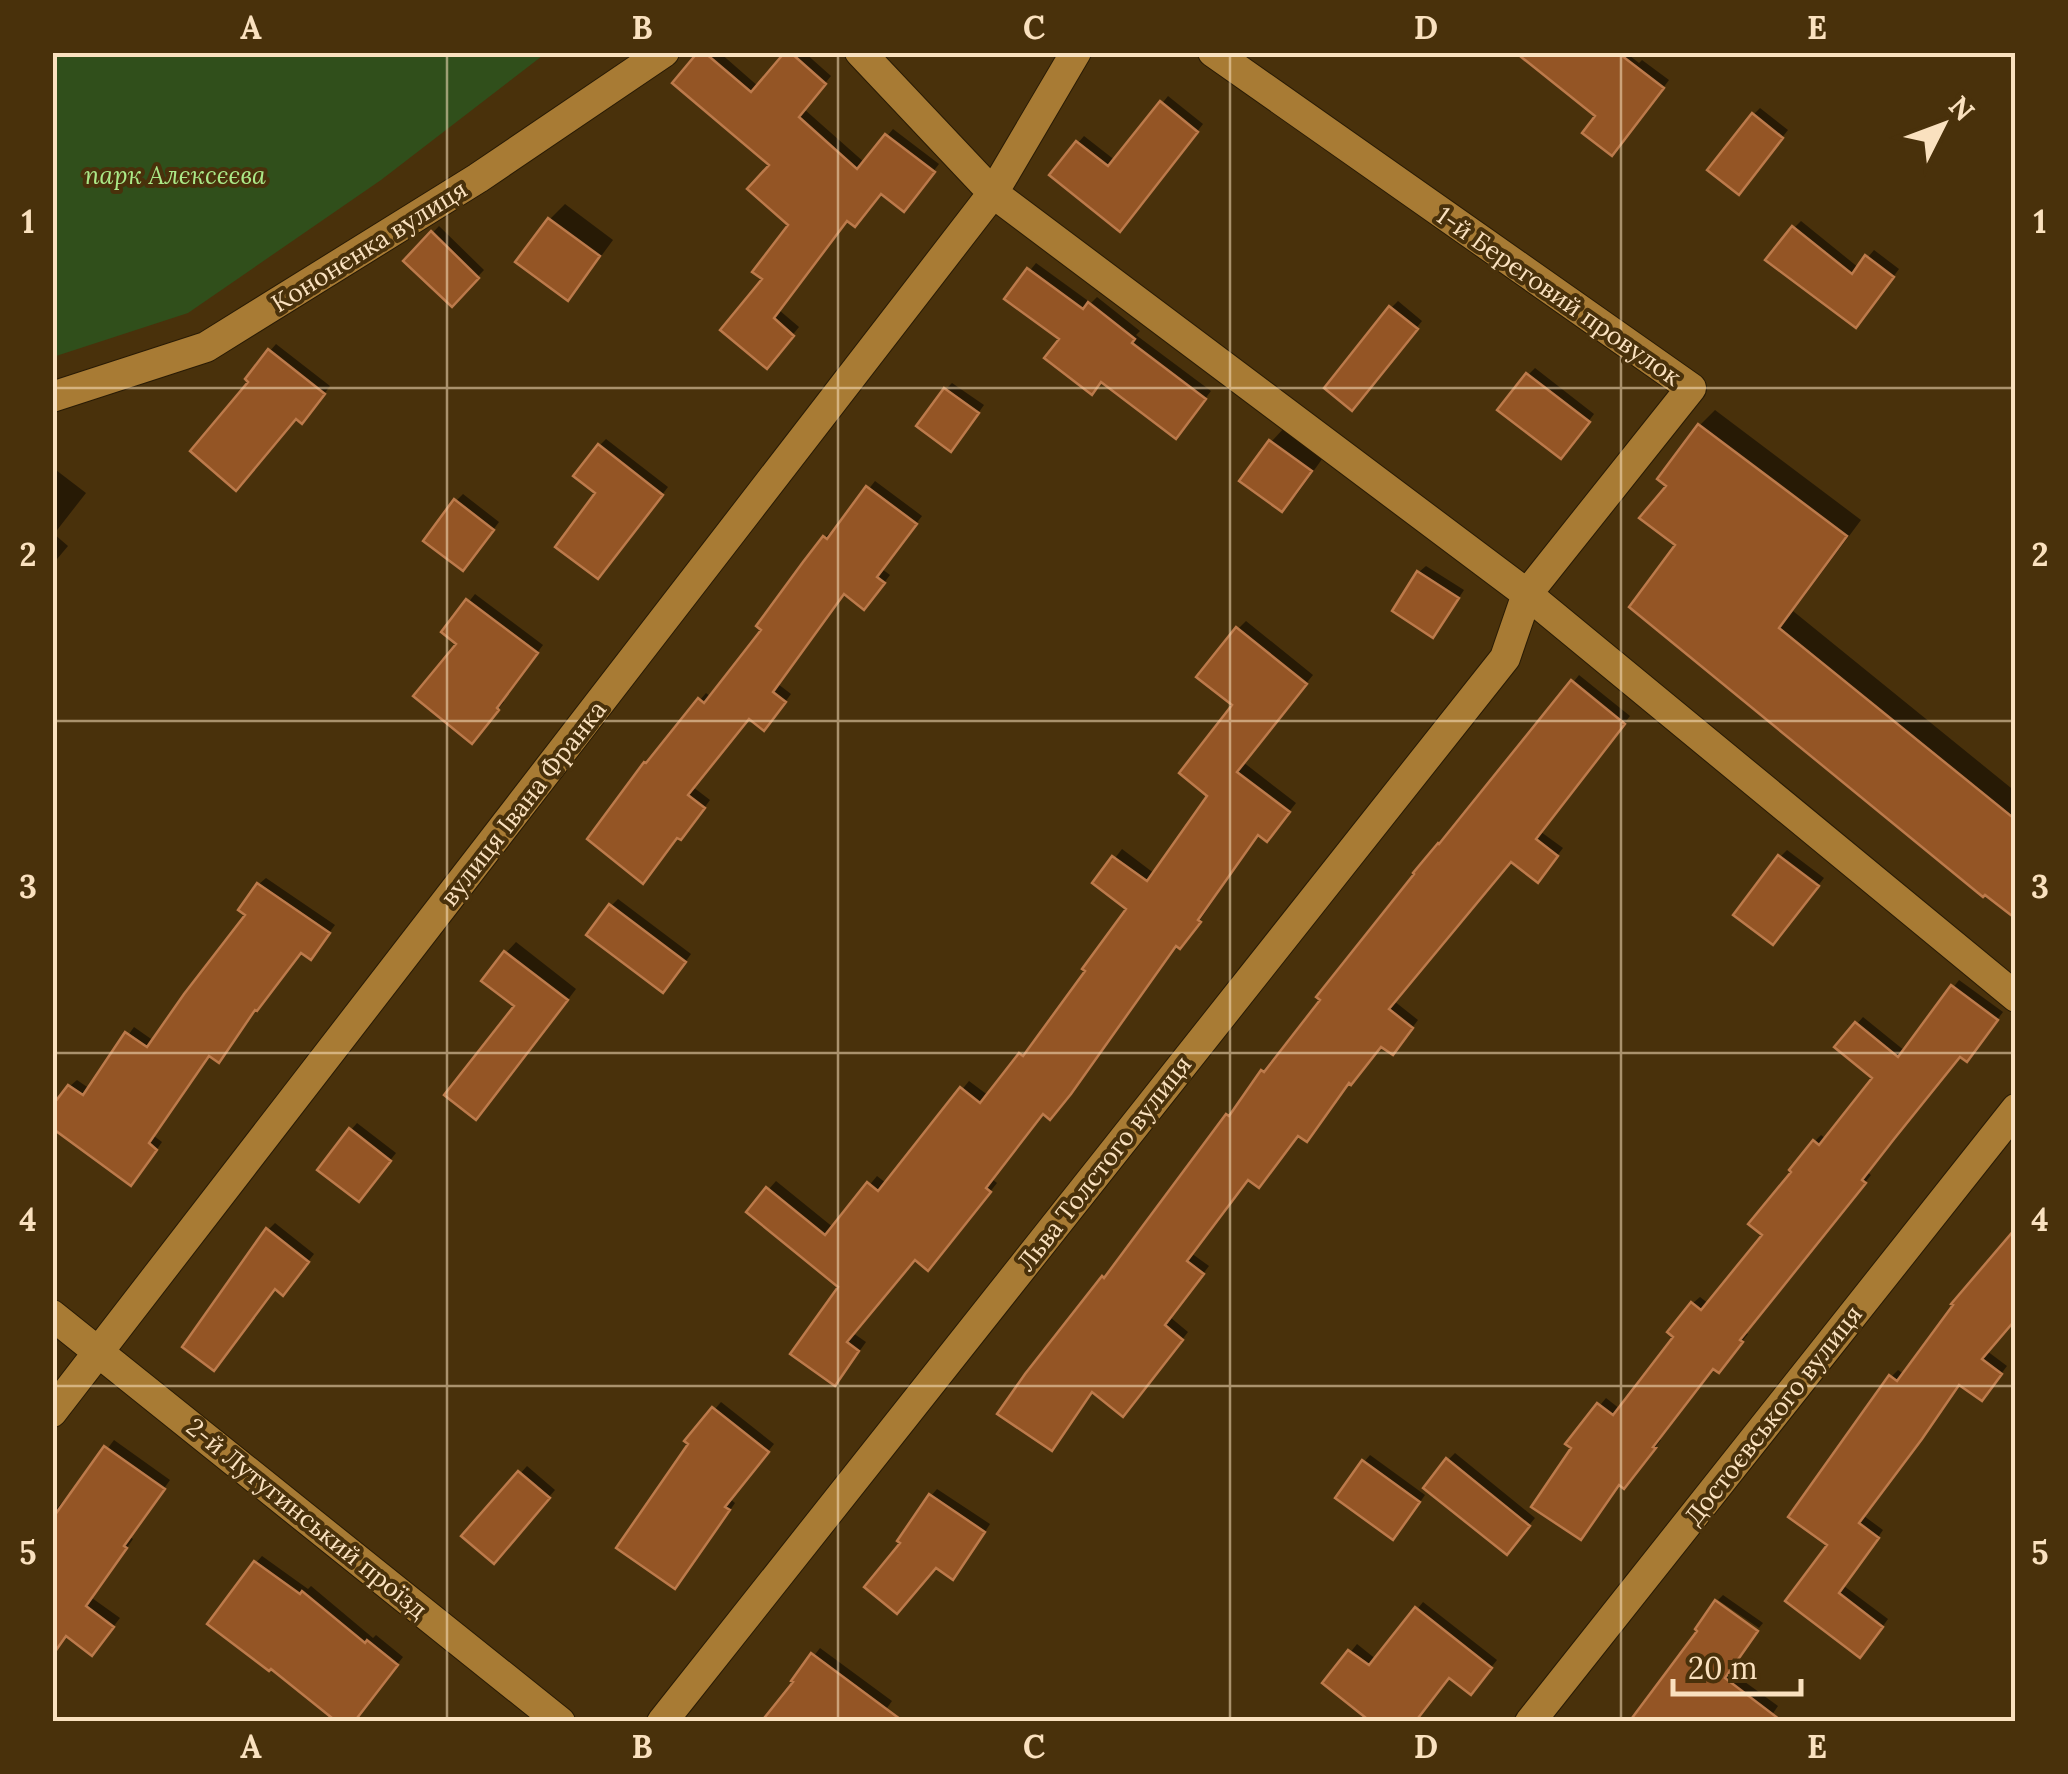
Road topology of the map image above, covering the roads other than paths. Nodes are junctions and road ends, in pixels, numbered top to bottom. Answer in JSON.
{"nodes":[{"id":1,"x":664,"y":52,"type":"edge"},
{"id":2,"x":860,"y":52,"type":"edge"},
{"id":3,"x":1076,"y":52,"type":"edge"},
{"id":4,"x":1212,"y":52,"type":"edge"},
{"id":5,"x":994,"y":193,"type":"junction"},
{"id":6,"x":52,"y":397,"type":"edge"},
{"id":7,"x":1527,"y":594,"type":"junction"},
{"id":8,"x":2016,"y":997,"type":"edge"},
{"id":9,"x":2016,"y":1109,"type":"edge"},
{"id":10,"x":52,"y":1315,"type":"edge"},
{"id":11,"x":100,"y":1351,"type":"junction"},
{"id":12,"x":52,"y":1412,"type":"edge"},
{"id":13,"x":560,"y":1722,"type":"edge"},
{"id":14,"x":662,"y":1722,"type":"edge"},
{"id":15,"x":1530,"y":1722,"type":"edge"}],
"edges":[{"from":1,"to":6,"type":"street","name":"Кононенка вулиця"},
{"from":2,"to":5,"type":"street"},
{"from":3,"to":5,"type":"street"},
{"from":4,"to":7,"type":"street","name":"1-й Береговий провулок"},
{"from":5,"to":7,"type":"street"},
{"from":5,"to":11,"type":"street","name":"вулиця Івана Франка"},
{"from":7,"to":8,"type":"street"},
{"from":7,"to":14,"type":"street","name":"Льва Толстого вулиця"},
{"from":9,"to":15,"type":"street","name":"Достоєвського вулиця"},
{"from":10,"to":11,"type":"street","name":"2-й Лутугинський проїзд"},
{"from":11,"to":12,"type":"street","name":"вулиця Івана Франка"},
{"from":11,"to":13,"type":"street","name":"2-й Лутугинський проїзд"}]}
